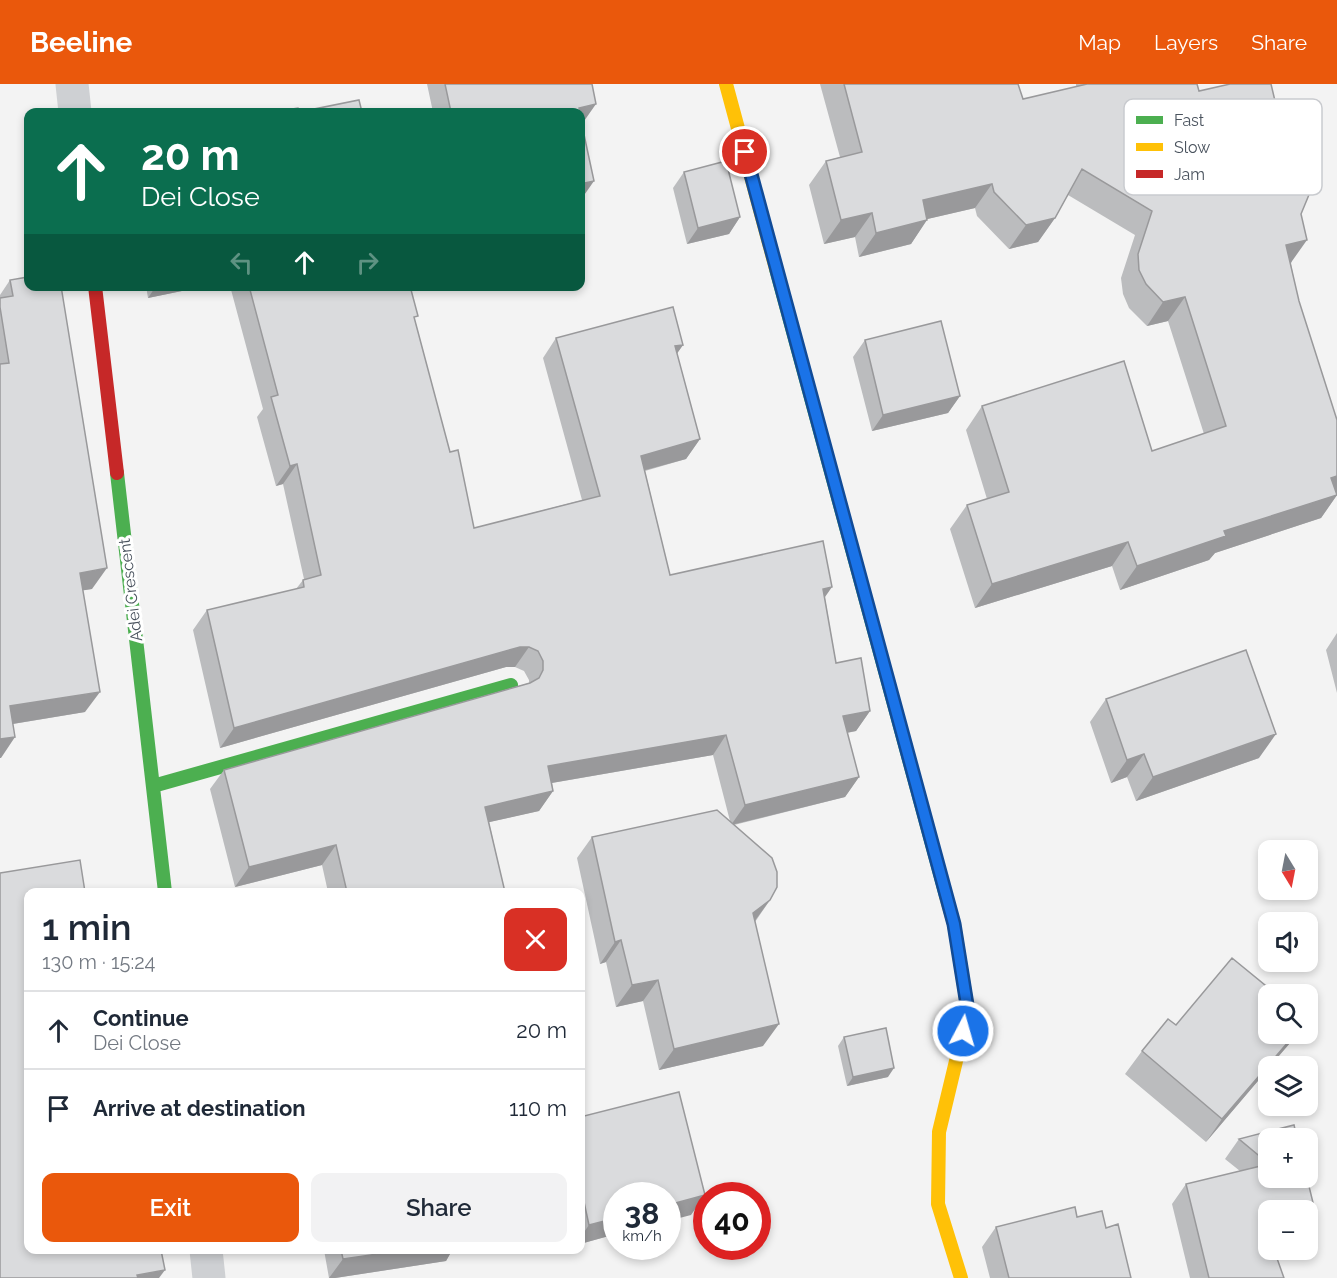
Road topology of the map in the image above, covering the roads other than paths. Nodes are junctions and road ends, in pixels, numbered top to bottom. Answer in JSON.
{"nodes":[{"id":1,"x":72,"y":84,"type":"edge"},
{"id":2,"x":726,"y":84,"type":"edge"},
{"id":3,"x":75,"y":108,"type":"edge"},
{"id":4,"x":96,"y":291,"type":"edge"},
{"id":5,"x":511,"y":685,"type":"dead end"},
{"id":6,"x":153,"y":786,"type":"junction"},
{"id":7,"x":165,"y":888,"type":"edge"},
{"id":8,"x":206,"y":1254,"type":"edge"},
{"id":9,"x":209,"y":1278,"type":"edge"},
{"id":10,"x":961,"y":1278,"type":"edge"}],
"edges":[{"from":1,"to":3,"type":"street"},
{"from":2,"to":10,"type":"street"},
{"from":4,"to":6,"type":"street","name":"Adei Crescent"},
{"from":5,"to":6,"type":"street"},
{"from":6,"to":7,"type":"street","name":"Adei Crescent"},
{"from":8,"to":9,"type":"street"}]}
